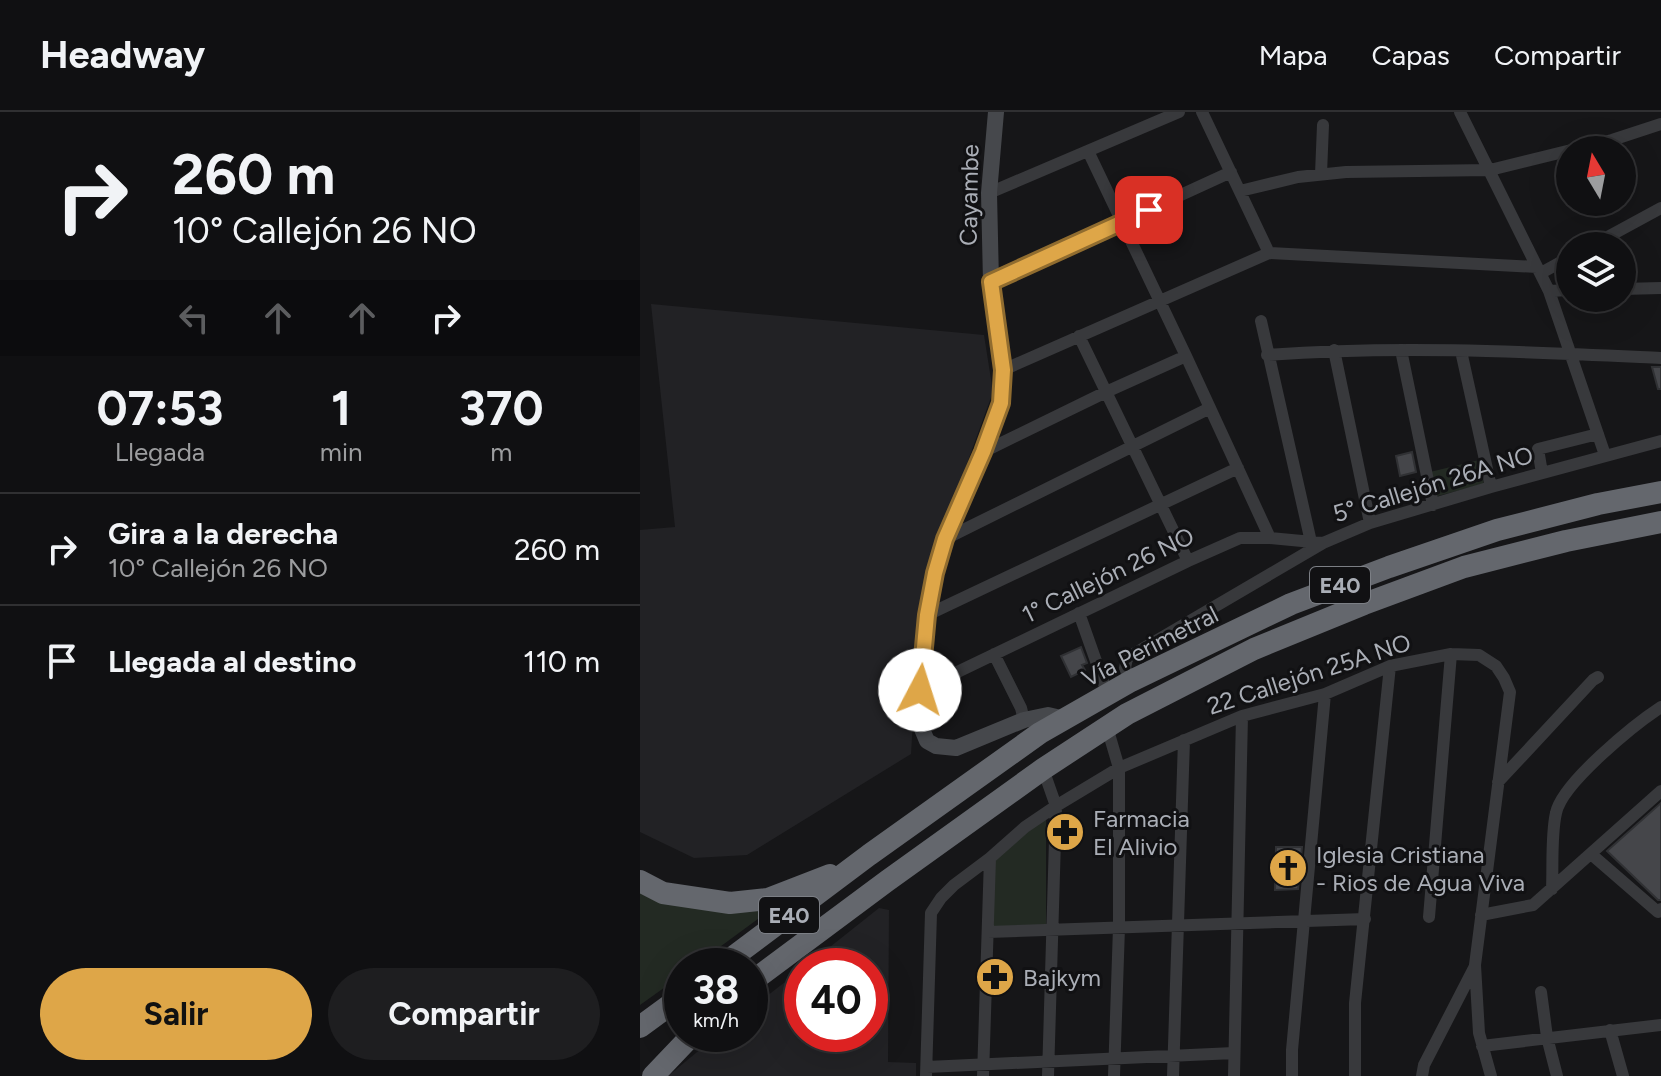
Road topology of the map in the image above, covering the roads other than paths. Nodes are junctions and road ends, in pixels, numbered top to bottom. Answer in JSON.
{"nodes":[{"id":1,"x":996,"y":112,"type":"edge"},
{"id":2,"x":1179,"y":112,"type":"edge"},
{"id":3,"x":1202,"y":112,"type":"edge"},
{"id":4,"x":1460,"y":112,"type":"edge"},
{"id":5,"x":1661,"y":124,"type":"edge"},
{"id":6,"x":1323,"y":125,"type":"dead end"},
{"id":7,"x":1088,"y":151,"type":"junction"},
{"id":8,"x":1490,"y":170,"type":"junction"},
{"id":9,"x":1231,"y":172,"type":"junction"},
{"id":10,"x":1321,"y":174,"type":"junction"},
{"id":11,"x":1240,"y":191,"type":"junction"},
{"id":12,"x":989,"y":193,"type":"junction"},
{"id":13,"x":1661,"y":208,"type":"edge"},
{"id":14,"x":1122,"y":222,"type":"junction"},
{"id":15,"x":1617,"y":232,"type":"edge"},
{"id":16,"x":1269,"y":253,"type":"junction"},
{"id":17,"x":1556,"y":263,"type":"edge"},
{"id":18,"x":1539,"y":270,"type":"junction"},
{"id":19,"x":991,"y":282,"type":"junction"},
{"id":20,"x":1661,"y":288,"type":"edge"},
{"id":21,"x":1636,"y":289,"type":"edge"},
{"id":22,"x":1549,"y":291,"type":"junction"},
{"id":23,"x":1556,"y":291,"type":"edge"},
{"id":24,"x":1159,"y":301,"type":"junction"},
{"id":25,"x":1261,"y":321,"type":"dead end"},
{"id":26,"x":1079,"y":336,"type":"junction"},
{"id":27,"x":1334,"y":350,"type":"junction"},
{"id":28,"x":1401,"y":350,"type":"junction"},
{"id":29,"x":1461,"y":351,"type":"junction"},
{"id":30,"x":1571,"y":354,"type":"junction"},
{"id":31,"x":1267,"y":355,"type":"junction"},
{"id":32,"x":1186,"y":356,"type":"junction"},
{"id":33,"x":1661,"y":358,"type":"edge"},
{"id":34,"x":1003,"y":370,"type":"junction"},
{"id":35,"x":1106,"y":392,"type":"junction"},
{"id":36,"x":1210,"y":408,"type":"junction"},
{"id":37,"x":1598,"y":434,"type":"junction"},
{"id":38,"x":1661,"y":441,"type":"edge"},
{"id":39,"x":1132,"y":446,"type":"junction"},
{"id":40,"x":983,"y":452,"type":"junction"},
{"id":41,"x":1605,"y":455,"type":"junction"},
{"id":42,"x":1238,"y":468,"type":"junction"},
{"id":43,"x":1542,"y":473,"type":"junction"},
{"id":44,"x":1491,"y":487,"type":"junction"},
{"id":45,"x":1661,"y":492,"type":"edge"},
{"id":46,"x":1161,"y":505,"type":"junction"},
{"id":47,"x":1433,"y":505,"type":"junction"},
{"id":48,"x":1661,"y":522,"type":"edge"},
{"id":49,"x":1370,"y":523,"type":"junction"},
{"id":50,"x":1270,"y":538,"type":"junction"},
{"id":51,"x":945,"y":539,"type":"junction"},
{"id":52,"x":1317,"y":542,"type":"junction"},
{"id":53,"x":1188,"y":561,"type":"junction"},
{"id":54,"x":1079,"y":613,"type":"junction"},
{"id":55,"x":927,"y":615,"type":"junction"},
{"id":56,"x":994,"y":654,"type":"junction"},
{"id":57,"x":1451,"y":654,"type":"junction"},
{"id":58,"x":1390,"y":666,"type":"junction"},
{"id":59,"x":1598,"y":677,"type":"dead end"},
{"id":60,"x":1131,"y":681,"type":"junction"},
{"id":61,"x":920,"y":690,"type":"junction"},
{"id":62,"x":1325,"y":694,"type":"junction"},
{"id":63,"x":1108,"y":695,"type":"junction"},
{"id":64,"x":1661,"y":707,"type":"edge"},
{"id":65,"x":1242,"y":716,"type":"junction"},
{"id":66,"x":1065,"y":719,"type":"junction"},
{"id":67,"x":1024,"y":720,"type":"junction"},
{"id":68,"x":1107,"y":727,"type":"junction"},
{"id":69,"x":1184,"y":740,"type":"junction"},
{"id":70,"x":1119,"y":768,"type":"junction"},
{"id":71,"x":1043,"y":769,"type":"junction"},
{"id":72,"x":1498,"y":782,"type":"junction"},
{"id":73,"x":1661,"y":791,"type":"edge"},
{"id":74,"x":1056,"y":806,"type":"junction"},
{"id":75,"x":1591,"y":854,"type":"junction"},
{"id":76,"x":990,"y":858,"type":"junction"},
{"id":77,"x":857,"y":864,"type":"junction"},
{"id":78,"x":640,"y":881,"type":"edge"},
{"id":79,"x":1552,"y":889,"type":"junction"},
{"id":80,"x":1660,"y":910,"type":"edge"},
{"id":81,"x":1481,"y":915,"type":"junction"},
{"id":82,"x":1429,"y":917,"type":"dead end"},
{"id":83,"x":1365,"y":919,"type":"junction"},
{"id":84,"x":1304,"y":921,"type":"junction"},
{"id":85,"x":1237,"y":923,"type":"junction"},
{"id":86,"x":1177,"y":925,"type":"junction"},
{"id":87,"x":1119,"y":927,"type":"junction"},
{"id":88,"x":1052,"y":930,"type":"junction"},
{"id":89,"x":988,"y":932,"type":"junction"},
{"id":90,"x":745,"y":948,"type":"edge"},
{"id":91,"x":1475,"y":965,"type":"junction"},
{"id":92,"x":768,"y":970,"type":"edge"},
{"id":93,"x":1541,"y":992,"type":"dead end"},
{"id":94,"x":664,"y":1009,"type":"edge"},
{"id":95,"x":1661,"y":1025,"type":"edge"},
{"id":96,"x":640,"y":1027,"type":"edge"},
{"id":97,"x":1610,"y":1030,"type":"junction"},
{"id":98,"x":1547,"y":1037,"type":"junction"},
{"id":99,"x":1482,"y":1046,"type":"junction"},
{"id":100,"x":664,"y":1048,"type":"edge"},
{"id":101,"x":676,"y":1052,"type":"edge"},
{"id":102,"x":1234,"y":1053,"type":"junction"},
{"id":103,"x":1174,"y":1056,"type":"junction"},
{"id":104,"x":1115,"y":1058,"type":"junction"},
{"id":105,"x":1048,"y":1061,"type":"junction"},
{"id":106,"x":640,"y":1066,"type":"edge"},
{"id":107,"x":983,"y":1070,"type":"edge"},
{"id":108,"x":926,"y":1071,"type":"edge"},
{"id":109,"x":653,"y":1076,"type":"edge"},
{"id":110,"x":1048,"y":1076,"type":"edge"},
{"id":111,"x":1114,"y":1076,"type":"edge"},
{"id":112,"x":1173,"y":1076,"type":"edge"},
{"id":113,"x":1234,"y":1076,"type":"edge"},
{"id":114,"x":1292,"y":1076,"type":"edge"},
{"id":115,"x":1355,"y":1076,"type":"edge"},
{"id":116,"x":1422,"y":1076,"type":"edge"},
{"id":117,"x":1491,"y":1076,"type":"edge"},
{"id":118,"x":1557,"y":1076,"type":"edge"},
{"id":119,"x":1623,"y":1076,"type":"edge"}],
"edges":[{"from":1,"to":12,"type":"street","name":"Cayambe"},
{"from":2,"to":7,"type":"street"},
{"from":3,"to":9,"type":"street"},
{"from":4,"to":8,"type":"street"},
{"from":5,"to":8,"type":"street"},
{"from":6,"to":10,"type":"street"},
{"from":7,"to":12,"type":"street"},
{"from":7,"to":14,"type":"street"},
{"from":8,"to":10,"type":"street"},
{"from":8,"to":18,"type":"street"},
{"from":9,"to":11,"type":"street"},
{"from":9,"to":14,"type":"street"},
{"from":10,"to":11,"type":"street"},
{"from":11,"to":16,"type":"street"},
{"from":12,"to":19,"type":"street","name":"Cayambe"},
{"from":13,"to":15,"type":"street"},
{"from":14,"to":19,"type":"street"},
{"from":14,"to":24,"type":"street"},
{"from":16,"to":18,"type":"street"},
{"from":16,"to":24,"type":"street"},
{"from":17,"to":18,"type":"street"},
{"from":18,"to":22,"type":"street"},
{"from":19,"to":34,"type":"street","name":"Cayambe"},
{"from":20,"to":21,"type":"street"},
{"from":22,"to":23,"type":"street"},
{"from":22,"to":30,"type":"street"},
{"from":24,"to":26,"type":"street"},
{"from":24,"to":32,"type":"street"},
{"from":25,"to":31,"type":"street"},
{"from":26,"to":34,"type":"street"},
{"from":26,"to":35,"type":"street"},
{"from":27,"to":28,"type":"street"},
{"from":27,"to":31,"type":"street"},
{"from":27,"to":49,"type":"street"},
{"from":28,"to":29,"type":"street"},
{"from":28,"to":47,"type":"street"},
{"from":29,"to":30,"type":"street"},
{"from":29,"to":44,"type":"street"},
{"from":30,"to":33,"type":"street"},
{"from":30,"to":37,"type":"street"},
{"from":31,"to":52,"type":"street"},
{"from":32,"to":35,"type":"street"},
{"from":32,"to":36,"type":"street"},
{"from":34,"to":40,"type":"street","name":"Cayambe"},
{"from":35,"to":39,"type":"street"},
{"from":35,"to":40,"type":"street"},
{"from":36,"to":39,"type":"street"},
{"from":36,"to":42,"type":"street"},
{"from":37,"to":41,"type":"street"},
{"from":37,"to":43,"type":"street"},
{"from":38,"to":41,"type":"street","name":"5° Callejón 26A NO"},
{"from":39,"to":46,"type":"street"},
{"from":39,"to":51,"type":"street"},
{"from":40,"to":51,"type":"street","name":"Cayambe"},
{"from":41,"to":43,"type":"street","name":"5° Callejón 26A NO"},
{"from":42,"to":46,"type":"street"},
{"from":42,"to":50,"type":"street"},
{"from":43,"to":44,"type":"street","name":"5° Callejón 26A NO"},
{"from":44,"to":47,"type":"street","name":"5° Callejón 26A NO"},
{"from":45,"to":60,"type":"highway","name":"Vía Perimetral","number":"E40"},
{"from":46,"to":53,"type":"street"},
{"from":46,"to":55,"type":"street"},
{"from":47,"to":49,"type":"street","name":"5° Callejón 26A NO"},
{"from":48,"to":68,"type":"highway","name":"Vía Perimetral","number":"E40"},
{"from":49,"to":52,"type":"street","name":"5° Callejón 26A NO"},
{"from":50,"to":52,"type":"street","name":"1° Callejón 26 NO"},
{"from":50,"to":53,"type":"street","name":"1° Callejón 26 NO"},
{"from":51,"to":55,"type":"street","name":"Cayambe"},
{"from":52,"to":60,"type":"street","name":"5° Callejón 26A NO"},
{"from":53,"to":54,"type":"street","name":"1° Callejón 26 NO"},
{"from":54,"to":56,"type":"street","name":"1° Callejón 26 NO"},
{"from":54,"to":63,"type":"street"},
{"from":55,"to":61,"type":"street","name":"Cayambe"},
{"from":56,"to":61,"type":"street","name":"1° Callejón 26 NO"},
{"from":56,"to":67,"type":"street"},
{"from":57,"to":58,"type":"street","name":"22 Callejón 25A NO"},
{"from":57,"to":72,"type":"street","name":"22 Callejón 25A NO"},
{"from":57,"to":82,"type":"street"},
{"from":58,"to":62,"type":"street","name":"22 Callejón 25A NO"},
{"from":58,"to":83,"type":"street"},
{"from":59,"to":72,"type":"street"},
{"from":60,"to":63,"type":"highway","name":"Vía Perimetral","number":"E40"},
{"from":61,"to":67,"type":"street","name":"Cayambe"},
{"from":62,"to":65,"type":"street","name":"22 Callejón 25A NO"},
{"from":62,"to":84,"type":"street"},
{"from":63,"to":66,"type":"highway","name":"Vía Perimetral","number":"E40"},
{"from":64,"to":79,"type":"street"},
{"from":65,"to":69,"type":"street","name":"22 Callejón 25A NO"},
{"from":65,"to":85,"type":"street"},
{"from":66,"to":67,"type":"street","name":"Cayambe"},
{"from":66,"to":77,"type":"highway","name":"Vía Perimetral","number":"E40"},
{"from":68,"to":70,"type":"street"},
{"from":68,"to":71,"type":"highway","name":"Vía Perimetral","number":"E40"},
{"from":69,"to":70,"type":"street","name":"22 Callejón 25A NO"},
{"from":69,"to":86,"type":"street"},
{"from":70,"to":74,"type":"street","name":"22 Callejón 25A NO"},
{"from":70,"to":87,"type":"street"},
{"from":71,"to":74,"type":"street"},
{"from":71,"to":92,"type":"highway","name":"Vía Perimetral","number":"E40"},
{"from":72,"to":81,"type":"street","name":"22 Callejón 25A NO"},
{"from":73,"to":75,"type":"street"},
{"from":74,"to":76,"type":"street","name":"22 Callejón 25A NO"},
{"from":74,"to":88,"type":"street"},
{"from":75,"to":79,"type":"street"},
{"from":75,"to":80,"type":"street"},
{"from":76,"to":89,"type":"street"},
{"from":76,"to":108,"type":"street","name":"22 Callejón 25A NO"},
{"from":77,"to":78,"type":"highway"},
{"from":77,"to":90,"type":"highway","name":"Vía Perimetral","number":"E40"},
{"from":79,"to":81,"type":"street"},
{"from":81,"to":91,"type":"street","name":"22 Callejón 25A NO"},
{"from":83,"to":84,"type":"street"},
{"from":83,"to":115,"type":"street"},
{"from":84,"to":85,"type":"street"},
{"from":84,"to":114,"type":"street"},
{"from":85,"to":86,"type":"street"},
{"from":85,"to":102,"type":"street"},
{"from":86,"to":87,"type":"street"},
{"from":86,"to":103,"type":"street"},
{"from":87,"to":88,"type":"street"},
{"from":87,"to":104,"type":"street"},
{"from":88,"to":89,"type":"street"},
{"from":88,"to":105,"type":"street"},
{"from":89,"to":107,"type":"street"},
{"from":91,"to":99,"type":"street","name":"22 Callejón 25A NO"},
{"from":91,"to":116,"type":"street"},
{"from":93,"to":98,"type":"street"},
{"from":94,"to":96,"type":"highway"},
{"from":95,"to":97,"type":"street"},
{"from":97,"to":98,"type":"street"},
{"from":97,"to":119,"type":"street"},
{"from":98,"to":99,"type":"street"},
{"from":98,"to":118,"type":"street"},
{"from":99,"to":117,"type":"street","name":"22 Callejón 25A NO"},
{"from":100,"to":106,"type":"highway"},
{"from":101,"to":109,"type":"highway"},
{"from":102,"to":103,"type":"street"},
{"from":102,"to":113,"type":"street"},
{"from":103,"to":104,"type":"street"},
{"from":103,"to":112,"type":"street"},
{"from":104,"to":105,"type":"street"},
{"from":104,"to":111,"type":"street"},
{"from":105,"to":107,"type":"street"},
{"from":105,"to":110,"type":"street"},
{"from":107,"to":108,"type":"street"}]}
